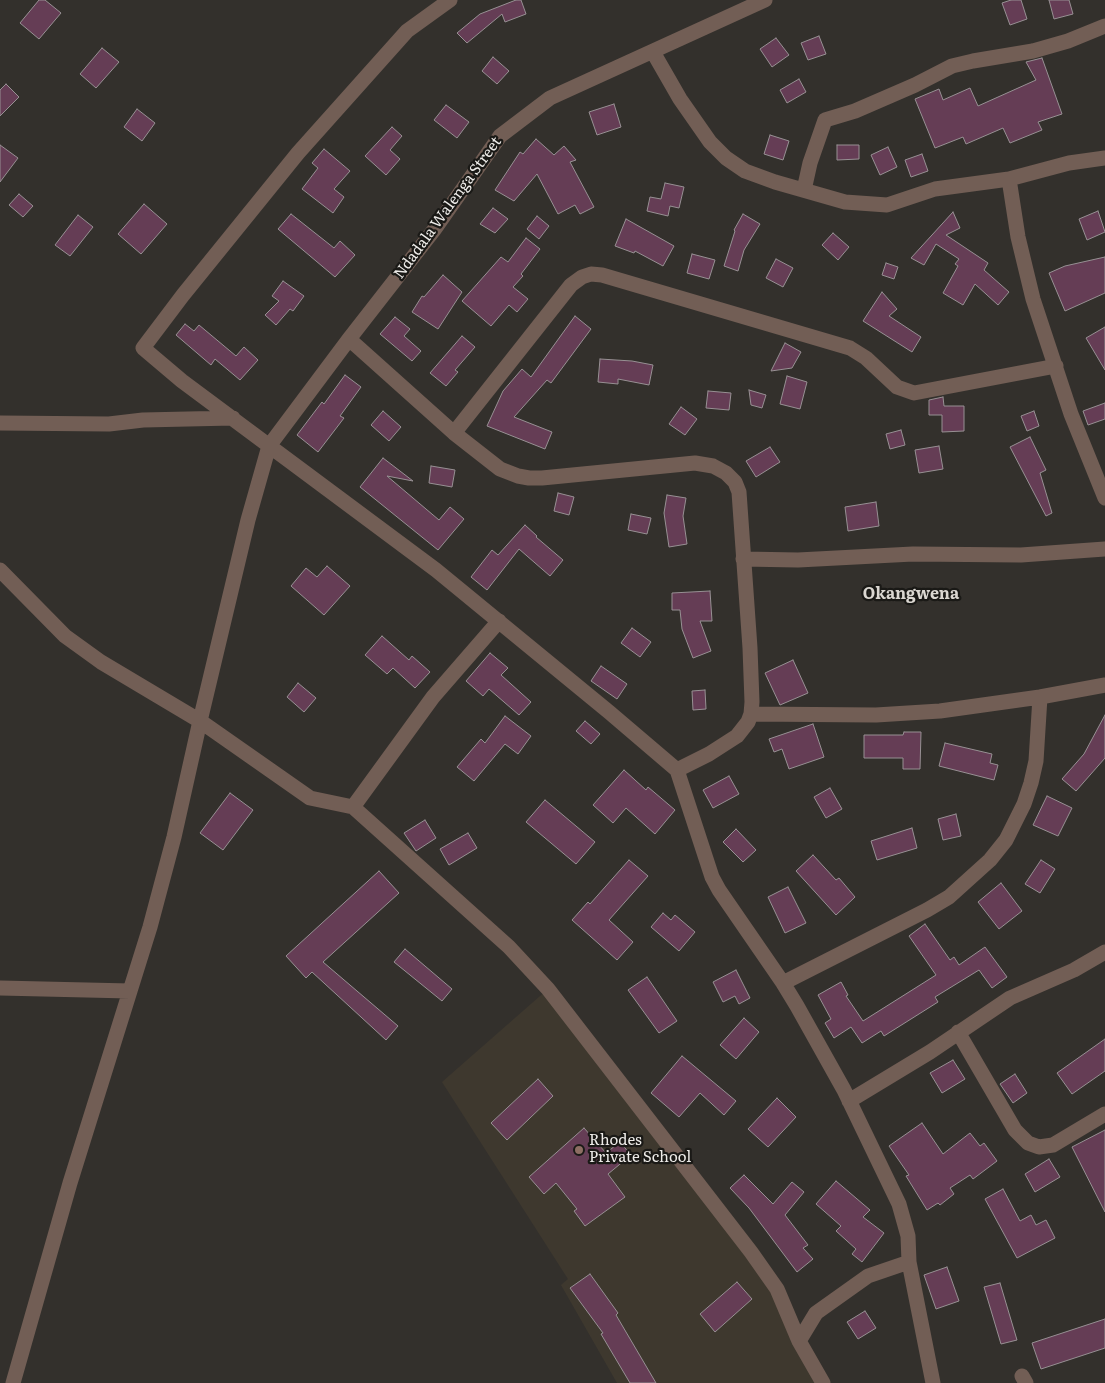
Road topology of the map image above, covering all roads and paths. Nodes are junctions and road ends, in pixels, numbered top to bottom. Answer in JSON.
{"nodes":[{"id":1,"x":450,"y":0,"type":"edge"},
{"id":2,"x":765,"y":0,"type":"edge"},
{"id":3,"x":1105,"y":26,"type":"edge"},
{"id":4,"x":653,"y":52,"type":"junction"},
{"id":5,"x":1105,"y":158,"type":"edge"},
{"id":6,"x":1009,"y":179,"type":"junction"},
{"id":7,"x":804,"y":190,"type":"junction"},
{"id":8,"x":349,"y":339,"type":"junction"},
{"id":9,"x":1056,"y":366,"type":"junction"},
{"id":10,"x":232,"y":418,"type":"junction"},
{"id":11,"x":0,"y":423,"type":"edge"},
{"id":12,"x":454,"y":433,"type":"junction"},
{"id":13,"x":270,"y":446,"type":"junction"},
{"id":14,"x":1105,"y":498,"type":"edge"},
{"id":15,"x":1105,"y":549,"type":"edge"},
{"id":16,"x":743,"y":559,"type":"junction"},
{"id":17,"x":0,"y":570,"type":"edge"},
{"id":18,"x":499,"y":621,"type":"junction"},
{"id":19,"x":1105,"y":686,"type":"edge"},
{"id":20,"x":1040,"y":697,"type":"junction"},
{"id":21,"x":751,"y":714,"type":"junction"},
{"id":22,"x":200,"y":721,"type":"junction"},
{"id":23,"x":677,"y":770,"type":"junction"},
{"id":24,"x":353,"y":807,"type":"junction"},
{"id":25,"x":1105,"y":952,"type":"edge"},
{"id":26,"x":783,"y":983,"type":"junction"},
{"id":27,"x":0,"y":988,"type":"edge"},
{"id":28,"x":130,"y":990,"type":"junction"},
{"id":29,"x":958,"y":1032,"type":"junction"},
{"id":30,"x":849,"y":1101,"type":"junction"},
{"id":31,"x":1105,"y":1114,"type":"edge"},
{"id":32,"x":909,"y":1262,"type":"junction"},
{"id":33,"x":799,"y":1341,"type":"junction"},
{"id":34,"x":13,"y":1383,"type":"edge"},
{"id":35,"x":823,"y":1383,"type":"edge"},
{"id":36,"x":933,"y":1383,"type":"edge"}],
"edges":[{"from":1,"to":10,"type":"street"},
{"from":2,"to":4,"type":"street","name":"Ndadala Walenga Street"},
{"from":3,"to":7,"type":"street"},
{"from":4,"to":7,"type":"street"},
{"from":4,"to":8,"type":"street","name":"Ndadala Walenga Street"},
{"from":5,"to":6,"type":"street"},
{"from":6,"to":7,"type":"street"},
{"from":6,"to":9,"type":"street"},
{"from":8,"to":12,"type":"street"},
{"from":8,"to":13,"type":"street","name":"Ndadala Walenga Street"},
{"from":9,"to":12,"type":"street"},
{"from":9,"to":14,"type":"street"},
{"from":10,"to":11,"type":"street"},
{"from":10,"to":13,"type":"street"},
{"from":12,"to":16,"type":"street"},
{"from":13,"to":18,"type":"street"},
{"from":13,"to":22,"type":"street","name":"Ndadala Walenga Street"},
{"from":15,"to":16,"type":"street"},
{"from":16,"to":21,"type":"street"},
{"from":17,"to":22,"type":"street"},
{"from":18,"to":23,"type":"street"},
{"from":18,"to":24,"type":"street"},
{"from":19,"to":20,"type":"street"},
{"from":20,"to":21,"type":"street"},
{"from":20,"to":26,"type":"street"},
{"from":21,"to":23,"type":"street"},
{"from":22,"to":24,"type":"street"},
{"from":22,"to":28,"type":"street","name":"Ndadala Walenga Street"},
{"from":23,"to":26,"type":"street"},
{"from":24,"to":33,"type":"street"},
{"from":25,"to":29,"type":"street"},
{"from":26,"to":30,"type":"street"},
{"from":27,"to":28,"type":"street"},
{"from":28,"to":34,"type":"street","name":"Ndadala Walenga Street"},
{"from":29,"to":30,"type":"street"},
{"from":29,"to":31,"type":"street"},
{"from":30,"to":32,"type":"street"},
{"from":32,"to":33,"type":"street"},
{"from":32,"to":36,"type":"street"},
{"from":33,"to":35,"type":"street"}]}
